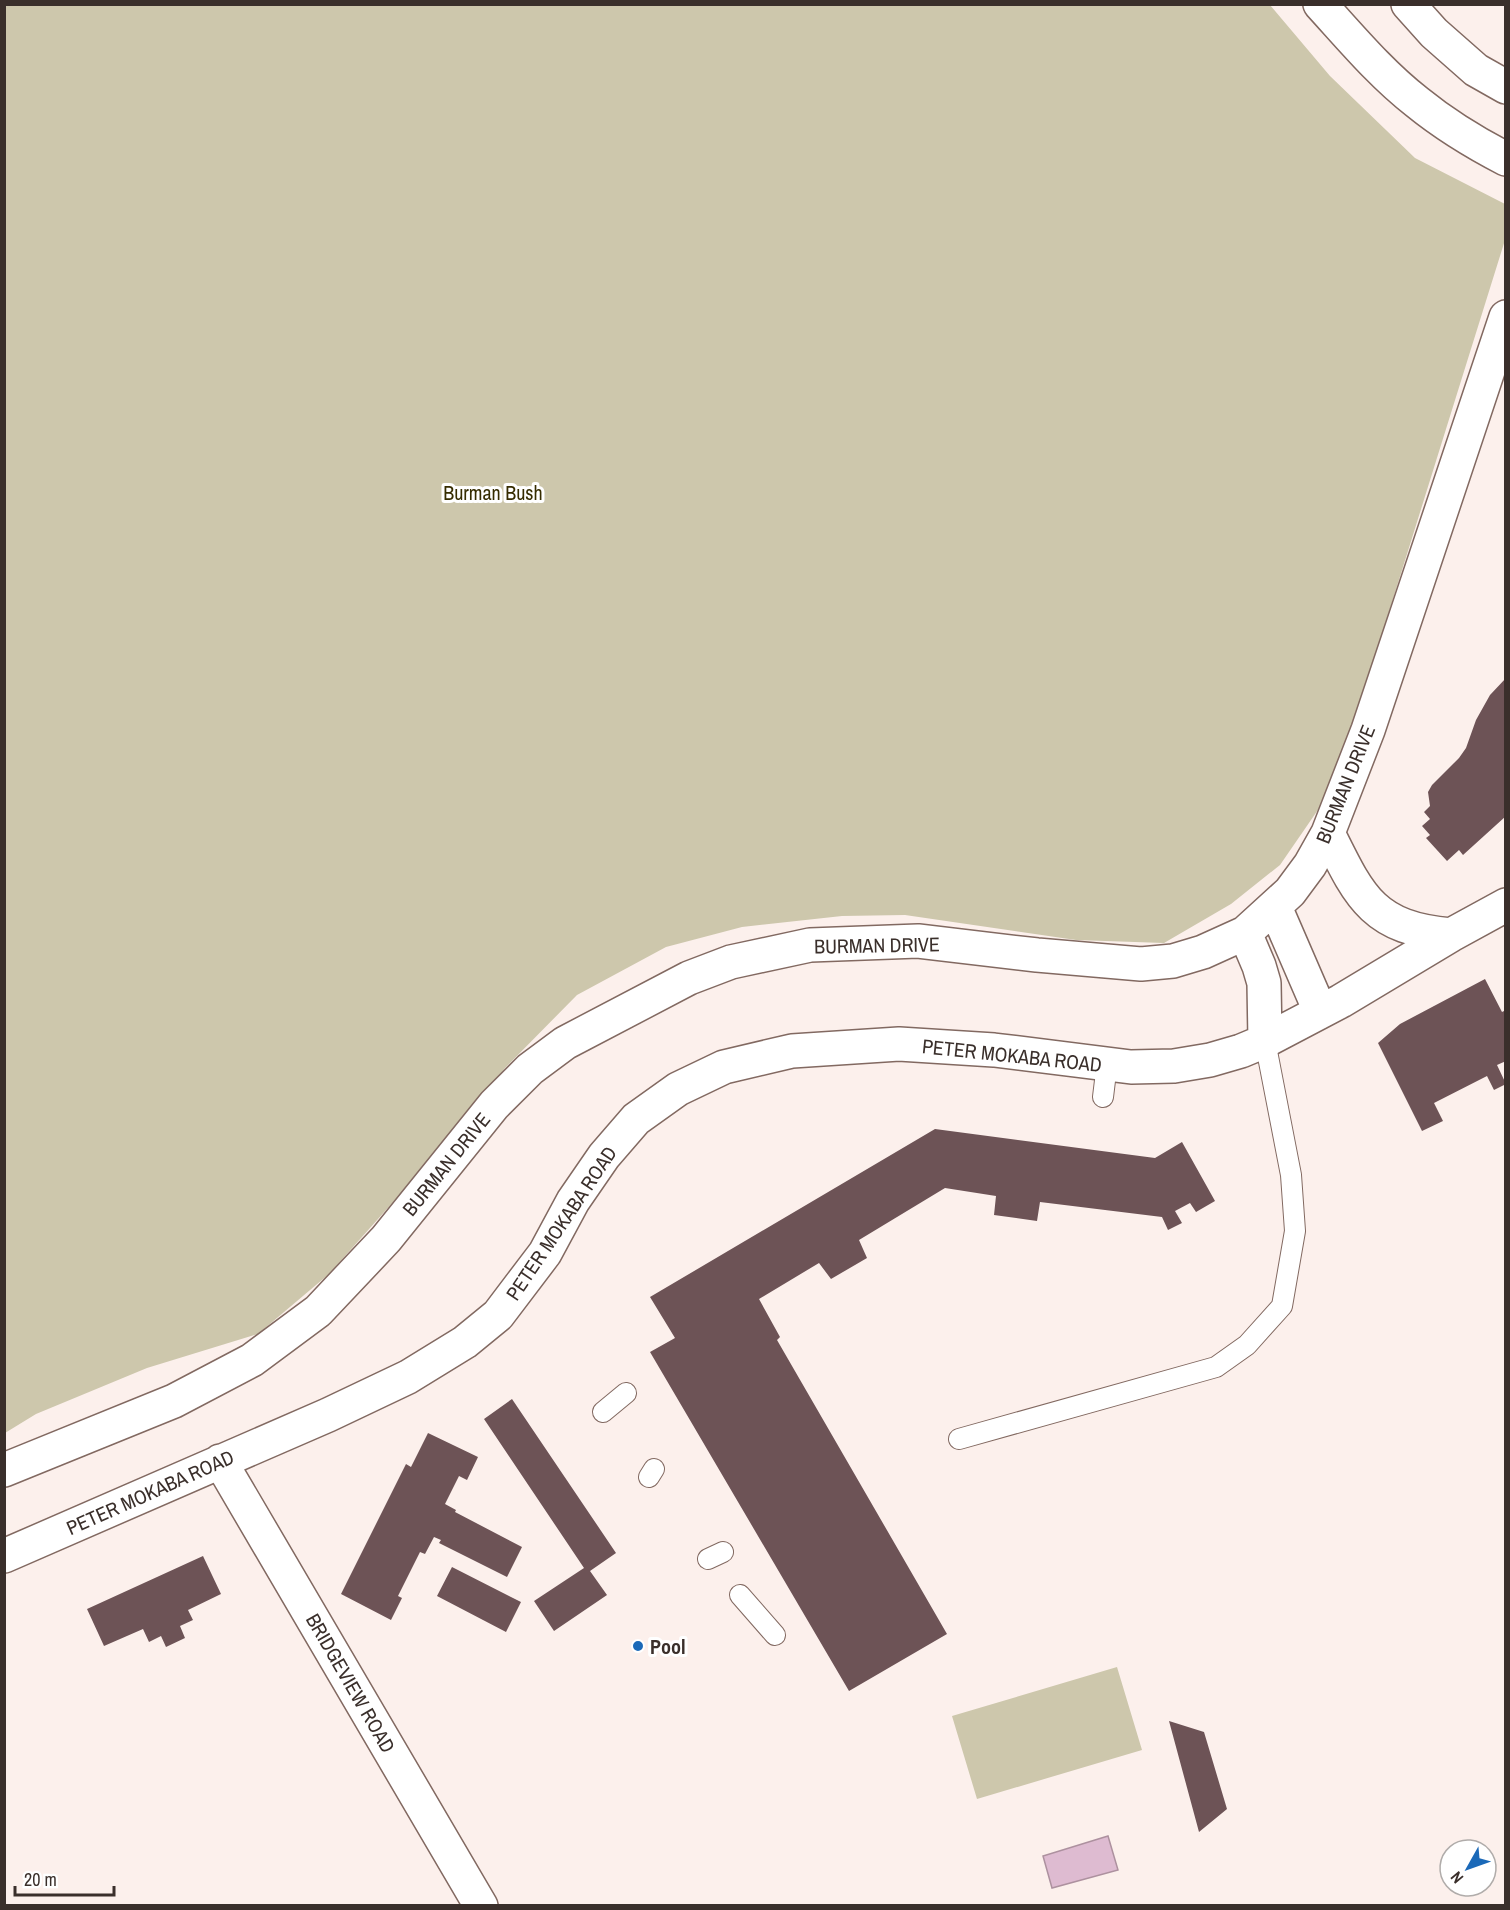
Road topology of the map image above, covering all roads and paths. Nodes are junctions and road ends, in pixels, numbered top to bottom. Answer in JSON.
{"nodes":[{"id":1,"x":1320,"y":4,"type":"edge"},
{"id":2,"x":1408,"y":4,"type":"edge"},
{"id":3,"x":1506,"y":87,"type":"edge"},
{"id":4,"x":1506,"y":159,"type":"edge"},
{"id":5,"x":1506,"y":317,"type":"edge"},
{"id":6,"x":1328,"y":833,"type":"junction"},
{"id":7,"x":1506,"y":905,"type":"edge"},
{"id":8,"x":1275,"y":907,"type":"junction"},
{"id":9,"x":1245,"y":933,"type":"junction"},
{"id":10,"x":1451,"y":934,"type":"junction"},
{"id":11,"x":1320,"y":1011,"type":"junction"},
{"id":12,"x":1265,"y":1041,"type":"junction"},
{"id":13,"x":1107,"y":1064,"type":"junction"},
{"id":14,"x":1103,"y":1097,"type":"dead end"},
{"id":15,"x":627,"y":1393,"type":"dead end"},
{"id":16,"x":603,"y":1412,"type":"dead end"},
{"id":17,"x":959,"y":1439,"type":"dead end"},
{"id":18,"x":220,"y":1461,"type":"junction"},
{"id":19,"x":4,"y":1470,"type":"edge"},
{"id":20,"x":4,"y":1556,"type":"edge"},
{"id":21,"x":740,"y":1595,"type":"dead end"},
{"id":22,"x":775,"y":1635,"type":"dead end"},
{"id":23,"x":481,"y":1905,"type":"edge"}],
"edges":[{"from":1,"to":4,"type":"street"},
{"from":2,"to":3,"type":"street"},
{"from":5,"to":6,"type":"street","name":"BURMAN DRIVE"},
{"from":6,"to":8,"type":"street","name":"BURMAN DRIVE"},
{"from":6,"to":10,"type":"street"},
{"from":7,"to":10,"type":"street","name":"PETER MOKABA ROAD"},
{"from":8,"to":9,"type":"street","name":"BURMAN DRIVE"},
{"from":8,"to":11,"type":"street"},
{"from":9,"to":12,"type":"street"},
{"from":9,"to":19,"type":"street","name":"BURMAN DRIVE"},
{"from":10,"to":11,"type":"street","name":"PETER MOKABA ROAD"},
{"from":11,"to":12,"type":"street","name":"PETER MOKABA ROAD"},
{"from":12,"to":13,"type":"street","name":"PETER MOKABA ROAD"},
{"from":12,"to":17,"type":"lane"},
{"from":13,"to":14,"type":"lane"},
{"from":13,"to":18,"type":"street","name":"PETER MOKABA ROAD"},
{"from":15,"to":16,"type":"lane"},
{"from":18,"to":20,"type":"street","name":"PETER MOKABA ROAD"},
{"from":18,"to":23,"type":"street","name":"BRIDGEVIEW ROAD"},
{"from":21,"to":22,"type":"lane"}]}
